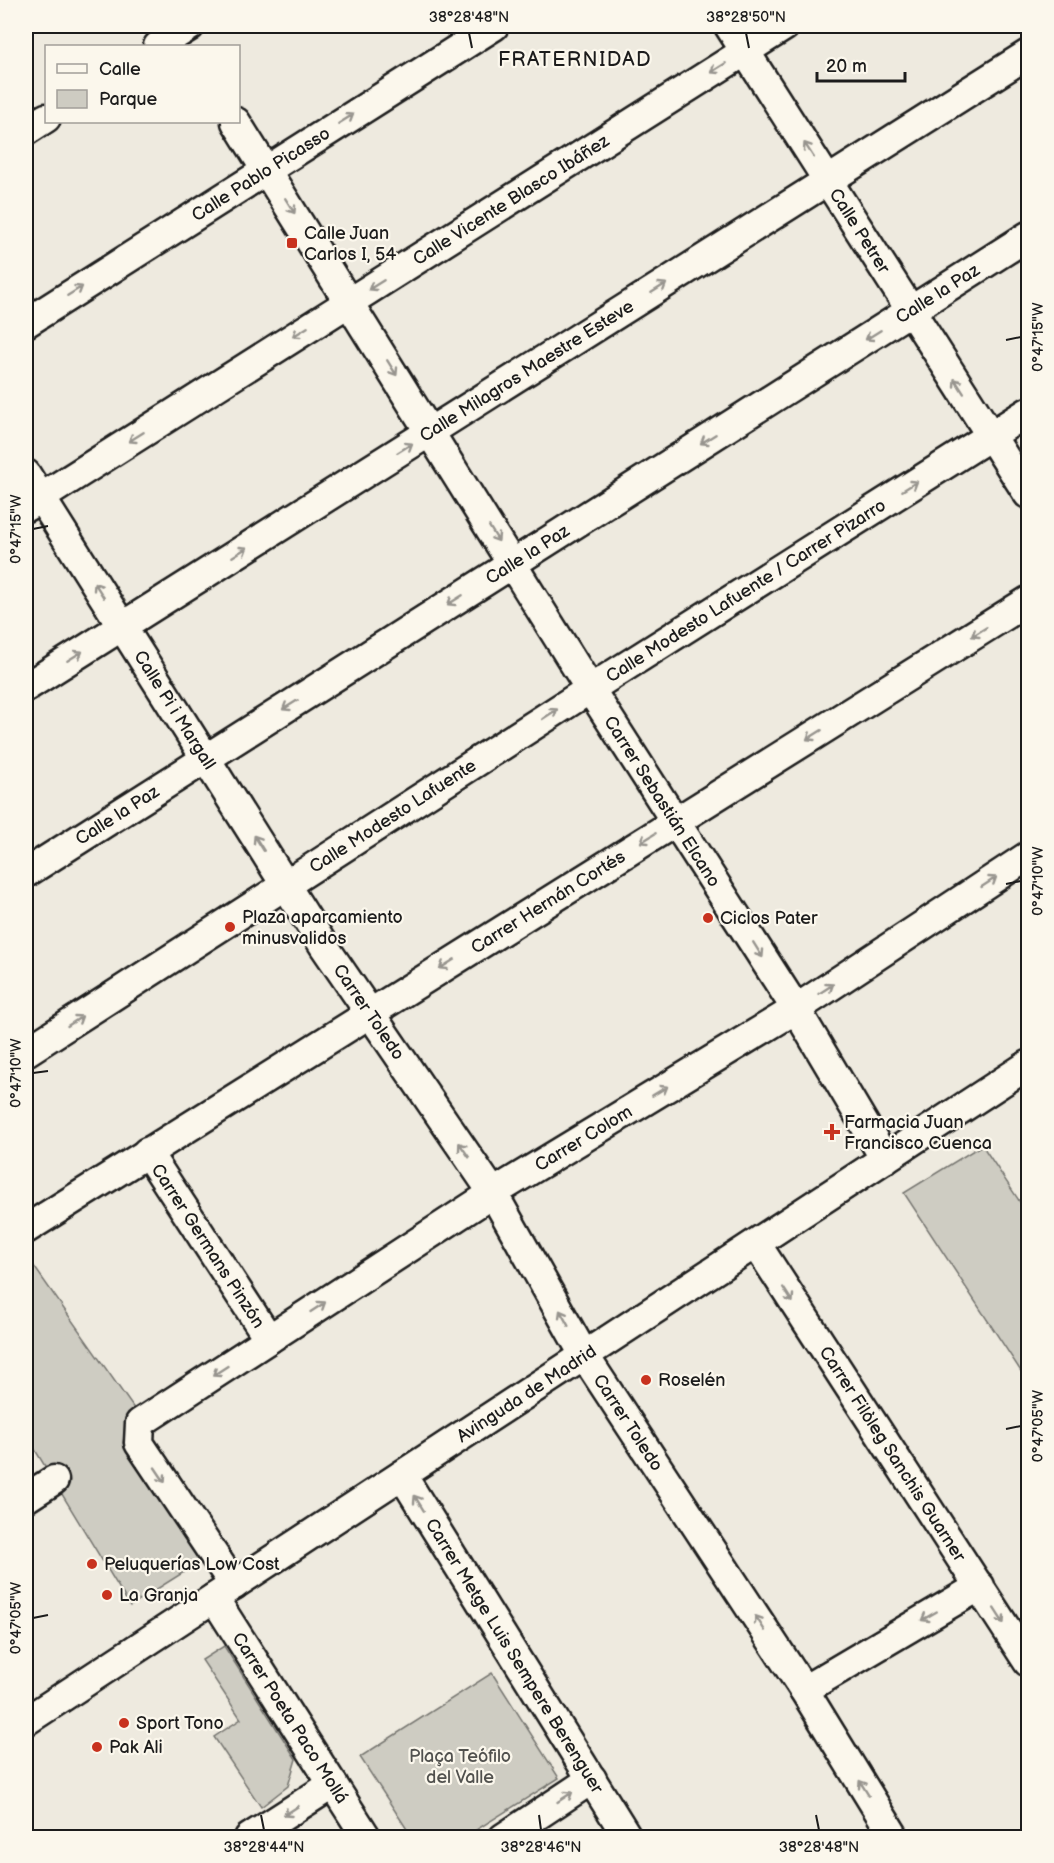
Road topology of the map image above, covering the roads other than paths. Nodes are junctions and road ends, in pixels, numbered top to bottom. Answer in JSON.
{"nodes":[{"id":1,"x":494,"y":26,"type":"edge"},
{"id":2,"x":729,"y":26,"type":"edge"},
{"id":3,"x":785,"y":26,"type":"edge"},
{"id":4,"x":745,"y":51,"type":"junction"},
{"id":5,"x":1029,"y":54,"type":"edge"},
{"id":6,"x":45,"y":119,"type":"edge"},
{"id":7,"x":237,"y":123,"type":"edge"},
{"id":8,"x":26,"y":131,"type":"edge"},
{"id":9,"x":266,"y":170,"type":"junction"},
{"id":10,"x":828,"y":181,"type":"junction"},
{"id":11,"x":1029,"y":236,"type":"edge"},
{"id":12,"x":350,"y":301,"type":"junction"},
{"id":13,"x":911,"y":310,"type":"junction"},
{"id":14,"x":26,"y":323,"type":"edge"},
{"id":15,"x":1029,"y":412,"type":"edge"},
{"id":16,"x":431,"y":431,"type":"junction"},
{"id":17,"x":990,"y":435,"type":"junction"},
{"id":18,"x":26,"y":474,"type":"edge"},
{"id":19,"x":1029,"y":494,"type":"edge"},
{"id":20,"x":33,"y":502,"type":"edge"},
{"id":21,"x":513,"y":563,"type":"junction"},
{"id":22,"x":1029,"y":600,"type":"edge"},
{"id":23,"x":122,"y":626,"type":"junction"},
{"id":24,"x":26,"y":687,"type":"edge"},
{"id":25,"x":590,"y":689,"type":"junction"},
{"id":26,"x":501,"y":746,"type":"joint"},
{"id":27,"x":206,"y":758,"type":"junction"},
{"id":28,"x":676,"y":821,"type":"junction"},
{"id":29,"x":1029,"y":856,"type":"edge"},
{"id":30,"x":26,"y":873,"type":"edge"},
{"id":31,"x":286,"y":886,"type":"junction"},
{"id":32,"x":324,"y":946,"type":"joint"},
{"id":33,"x":796,"y":1009,"type":"junction"},
{"id":34,"x":368,"y":1014,"type":"junction"},
{"id":35,"x":26,"y":1053,"type":"edge"},
{"id":36,"x":1029,"y":1065,"type":"edge"},
{"id":37,"x":147,"y":1152,"type":"junction"},
{"id":38,"x":885,"y":1159,"type":"junction"},
{"id":39,"x":493,"y":1193,"type":"junction"},
{"id":40,"x":26,"y":1229,"type":"edge"},
{"id":41,"x":757,"y":1245,"type":"junction"},
{"id":42,"x":269,"y":1339,"type":"junction"},
{"id":43,"x":584,"y":1354,"type":"junction"},
{"id":44,"x":140,"y":1423,"type":"joint"},
{"id":45,"x":402,"y":1475,"type":"junction"},
{"id":46,"x":54,"y":1480,"type":"dead end"},
{"id":47,"x":26,"y":1498,"type":"edge"},
{"id":48,"x":980,"y":1586,"type":"junction"},
{"id":49,"x":224,"y":1591,"type":"junction"},
{"id":50,"x":1029,"y":1662,"type":"edge"},
{"id":51,"x":804,"y":1690,"type":"junction"},
{"id":52,"x":26,"y":1721,"type":"edge"},
{"id":53,"x":592,"y":1779,"type":"junction"},
{"id":54,"x":333,"y":1784,"type":"junction"},
{"id":55,"x":249,"y":1838,"type":"edge"},
{"id":56,"x":367,"y":1838,"type":"edge"},
{"id":57,"x":503,"y":1838,"type":"edge"},
{"id":58,"x":628,"y":1838,"type":"edge"},
{"id":59,"x":895,"y":1838,"type":"edge"}],
"edges":[{"from":9,"to":1,"type":"street","name":"Calle Pablo Picasso","one_way":true},
{"from":2,"to":4,"type":"street","name":"Calle Petrer"},
{"from":3,"to":4,"type":"street","name":"Calle Vicente Blasco Ibáñez"},
{"from":10,"to":4,"type":"street","name":"Calle Petrer","one_way":true},
{"from":4,"to":12,"type":"street","name":"Calle Vicente Blasco Ibáñez","one_way":true},
{"from":5,"to":10,"type":"street","name":"Calle Milagros Maestre Esteve"},
{"from":6,"to":8,"type":"street"},
{"from":7,"to":9,"type":"street","name":"Carrer Sebastián Elcano"},
{"from":9,"to":12,"type":"street","name":"Carrer Sebastián Elcano","one_way":true},
{"from":14,"to":9,"type":"street","name":"Calle Pablo Picasso","one_way":true},
{"from":10,"to":13,"type":"street","name":"Calle Petrer"},
{"from":16,"to":10,"type":"street","name":"Calle Milagros Maestre Esteve","one_way":true},
{"from":11,"to":13,"type":"street","name":"Calle la Paz"},
{"from":12,"to":16,"type":"street","name":"Carrer Sebastián Elcano","one_way":true},
{"from":12,"to":20,"type":"street","name":"Calle Vicente Blasco Ibáñez","one_way":true},
{"from":17,"to":13,"type":"street","name":"Calle Petrer","one_way":true},
{"from":13,"to":21,"type":"street","name":"Calle la Paz","one_way":true},
{"from":15,"to":17,"type":"street"},
{"from":16,"to":21,"type":"street","name":"Carrer Sebastián Elcano","one_way":true},
{"from":23,"to":16,"type":"street","name":"Calle Milagros Maestre Esteve","one_way":true},
{"from":17,"to":19,"type":"street","name":"Calle Petrer"},
{"from":25,"to":17,"type":"street","name":"Calle Modesto Lafuente / Carrer Pizarro","one_way":true},
{"from":18,"to":20,"type":"street","name":"Calle Pi i Margall"},
{"from":23,"to":20,"type":"street","name":"Calle Pi i Margall","one_way":true},
{"from":21,"to":25,"type":"street","name":"Carrer Sebastián Elcano"},
{"from":21,"to":27,"type":"street","name":"Calle la Paz","one_way":true},
{"from":22,"to":28,"type":"street","name":"Carrer Hernán Cortés","one_way":true},
{"from":24,"to":23,"type":"street","name":"Calle Milagros Maestre Esteve","one_way":true},
{"from":23,"to":27,"type":"street","name":"Calle Pi i Margall"},
{"from":26,"to":25,"type":"street","name":"Calle Modesto Lafuente / Carrer Pizarro","one_way":true},
{"from":25,"to":28,"type":"street","name":"Carrer Sebastián Elcano"},
{"from":26,"to":31,"type":"street","name":"Calle Modesto Lafuente"},
{"from":27,"to":30,"type":"street","name":"Calle la Paz"},
{"from":31,"to":27,"type":"street","name":"Calle Pi i Margall","one_way":true},
{"from":28,"to":33,"type":"street","name":"Carrer Sebastián Elcano","one_way":true},
{"from":28,"to":34,"type":"street","name":"Carrer Hernán Cortés","one_way":true},
{"from":33,"to":29,"type":"street","name":"Carrer Colom","one_way":true},
{"from":31,"to":32,"type":"street","name":"Calle Pi i Margall"},
{"from":35,"to":31,"type":"street","name":"Calle Modesto Lafuente","one_way":true},
{"from":32,"to":34,"type":"street","name":"Carrer Toledo"},
{"from":33,"to":38,"type":"street","name":"Carrer Sebastián Elcano"},
{"from":39,"to":33,"type":"street","name":"Carrer Colom","one_way":true},
{"from":34,"to":37,"type":"street","name":"Carrer Hernán Cortés"},
{"from":39,"to":34,"type":"street","name":"Carrer Toledo","one_way":true},
{"from":36,"to":38,"type":"street","name":"Avinguda de Madrid"},
{"from":37,"to":40,"type":"street","name":"Carrer Hernán Cortés"},
{"from":37,"to":42,"type":"street","name":"Carrer Germans Pinzón"},
{"from":38,"to":41,"type":"street","name":"Avinguda de Madrid"},
{"from":42,"to":39,"type":"street","name":"Carrer Colom","one_way":true},
{"from":43,"to":39,"type":"street","name":"Carrer Toledo","one_way":true},
{"from":41,"to":43,"type":"street","name":"Avinguda de Madrid"},
{"from":41,"to":48,"type":"street","name":"Carrer Filòleg Sanchis Guarner","one_way":true},
{"from":42,"to":44,"type":"street","name":"Carrer Colom","one_way":true},
{"from":43,"to":45,"type":"street","name":"Avinguda de Madrid"},
{"from":51,"to":43,"type":"street","name":"Carrer Toledo","one_way":true},
{"from":44,"to":49,"type":"street","name":"Carrer Poeta Paco Mollá","one_way":true},
{"from":45,"to":49,"type":"street","name":"Avinguda de Madrid"},
{"from":53,"to":45,"type":"street","name":"Carrer Metge Luis Sempere Berenguer","one_way":true},
{"from":46,"to":47,"type":"street"},
{"from":48,"to":50,"type":"street","name":"Carrer Filòleg Sanchis Guarner","one_way":true},
{"from":48,"to":51,"type":"street","one_way":true},
{"from":49,"to":52,"type":"street","name":"Avinguda de Madrid"},
{"from":49,"to":54,"type":"street","name":"Carrer Poeta Paco Mollá"},
{"from":59,"to":51,"type":"street","name":"Carrer Toledo","one_way":true},
{"from":57,"to":53,"type":"street","one_way":true},
{"from":53,"to":58,"type":"street","name":"Carrer Metge Luis Sempere Berenguer"},
{"from":54,"to":55,"type":"street","one_way":true},
{"from":54,"to":56,"type":"street","name":"Carrer Poeta Paco Mollá"}]}
